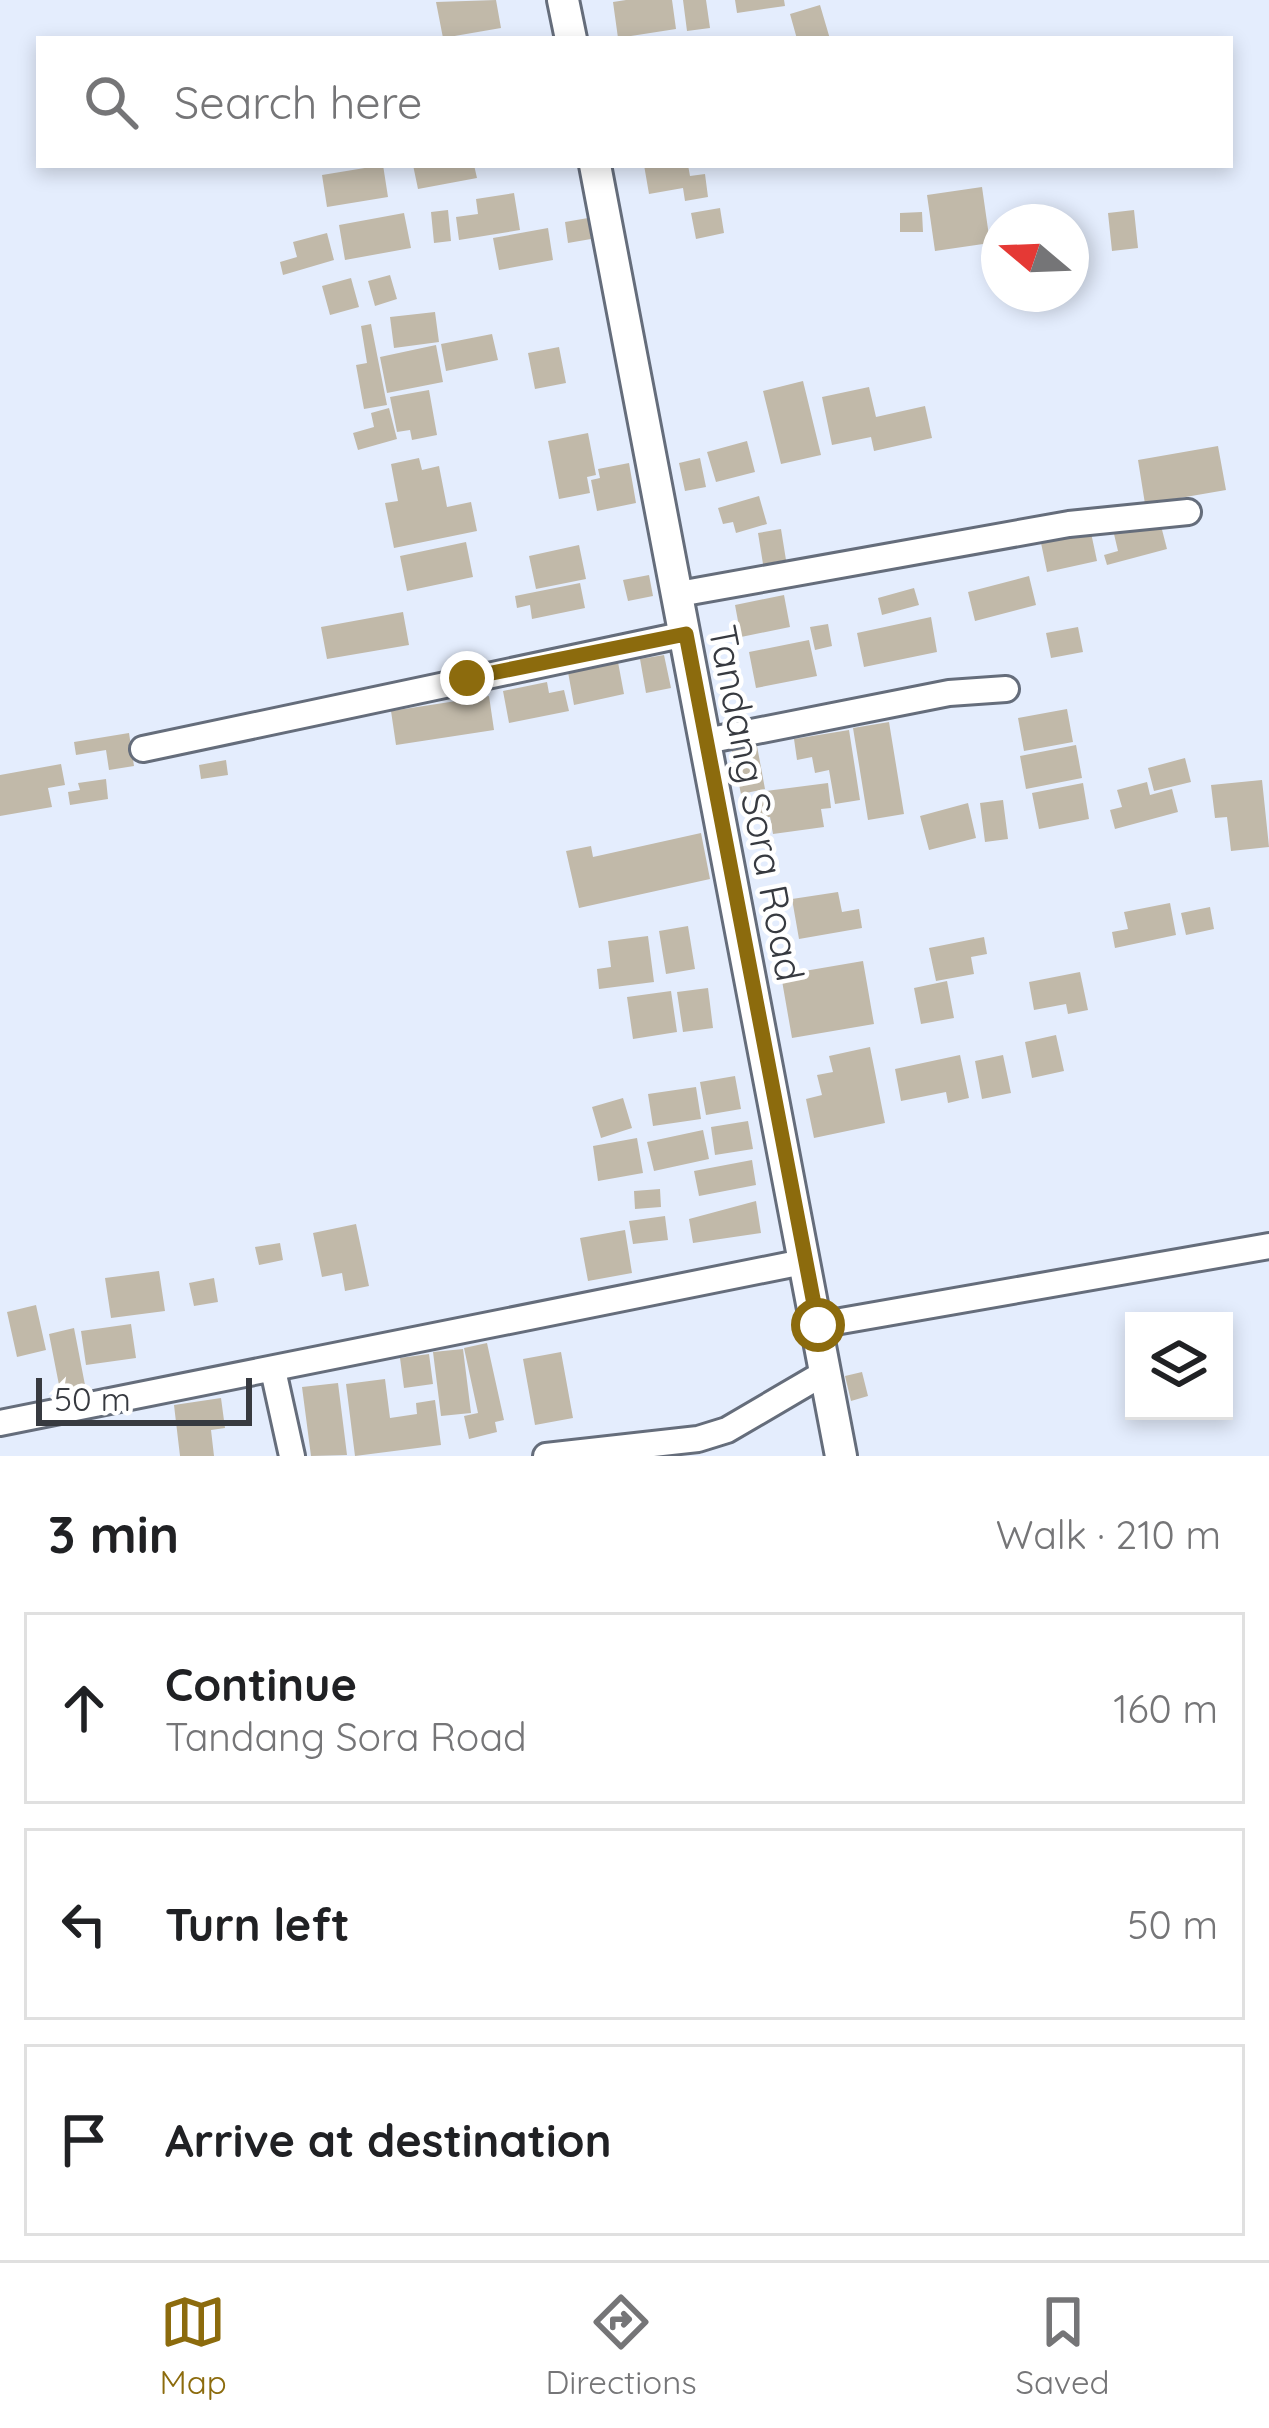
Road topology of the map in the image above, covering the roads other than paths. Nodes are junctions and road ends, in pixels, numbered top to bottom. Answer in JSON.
{"nodes":[{"id":1,"x":563,"y":0,"type":"edge"},
{"id":2,"x":570,"y":36,"type":"edge"},
{"id":3,"x":597,"y":168,"type":"edge"},
{"id":4,"x":1188,"y":512,"type":"dead end"},
{"id":5,"x":679,"y":594,"type":"junction"},
{"id":6,"x":686,"y":634,"type":"junction"},
{"id":7,"x":1006,"y":689,"type":"dead end"},
{"id":8,"x":706,"y":741,"type":"junction"},
{"id":9,"x":143,"y":749,"type":"dead end"},
{"id":10,"x":1269,"y":1246,"type":"edge"},
{"id":11,"x":803,"y":1262,"type":"junction"},
{"id":12,"x":818,"y":1325,"type":"junction"},
{"id":13,"x":273,"y":1370,"type":"junction"},
{"id":14,"x":826,"y":1372,"type":"junction"},
{"id":15,"x":0,"y":1423,"type":"edge"},
{"id":16,"x":292,"y":1456,"type":"edge"},
{"id":17,"x":546,"y":1456,"type":"edge"},
{"id":18,"x":841,"y":1456,"type":"edge"}],
"edges":[{"from":1,"to":2,"type":"street"},
{"from":3,"to":5,"type":"street","name":"Tandang Sora Road"},
{"from":4,"to":5,"type":"street"},
{"from":5,"to":6,"type":"street","name":"Tandang Sora Road"},
{"from":6,"to":8,"type":"street","name":"Tandang Sora Road"},
{"from":6,"to":9,"type":"street"},
{"from":7,"to":8,"type":"street"},
{"from":8,"to":11,"type":"street","name":"Tandang Sora Road"},
{"from":10,"to":12,"type":"street"},
{"from":11,"to":12,"type":"street","name":"Tandang Sora Road"},
{"from":11,"to":13,"type":"street"},
{"from":12,"to":14,"type":"street","name":"Tandang Sora Road"},
{"from":13,"to":15,"type":"street"},
{"from":13,"to":16,"type":"street"},
{"from":14,"to":17,"type":"street"},
{"from":14,"to":18,"type":"street","name":"Tandang Sora Road"}]}
